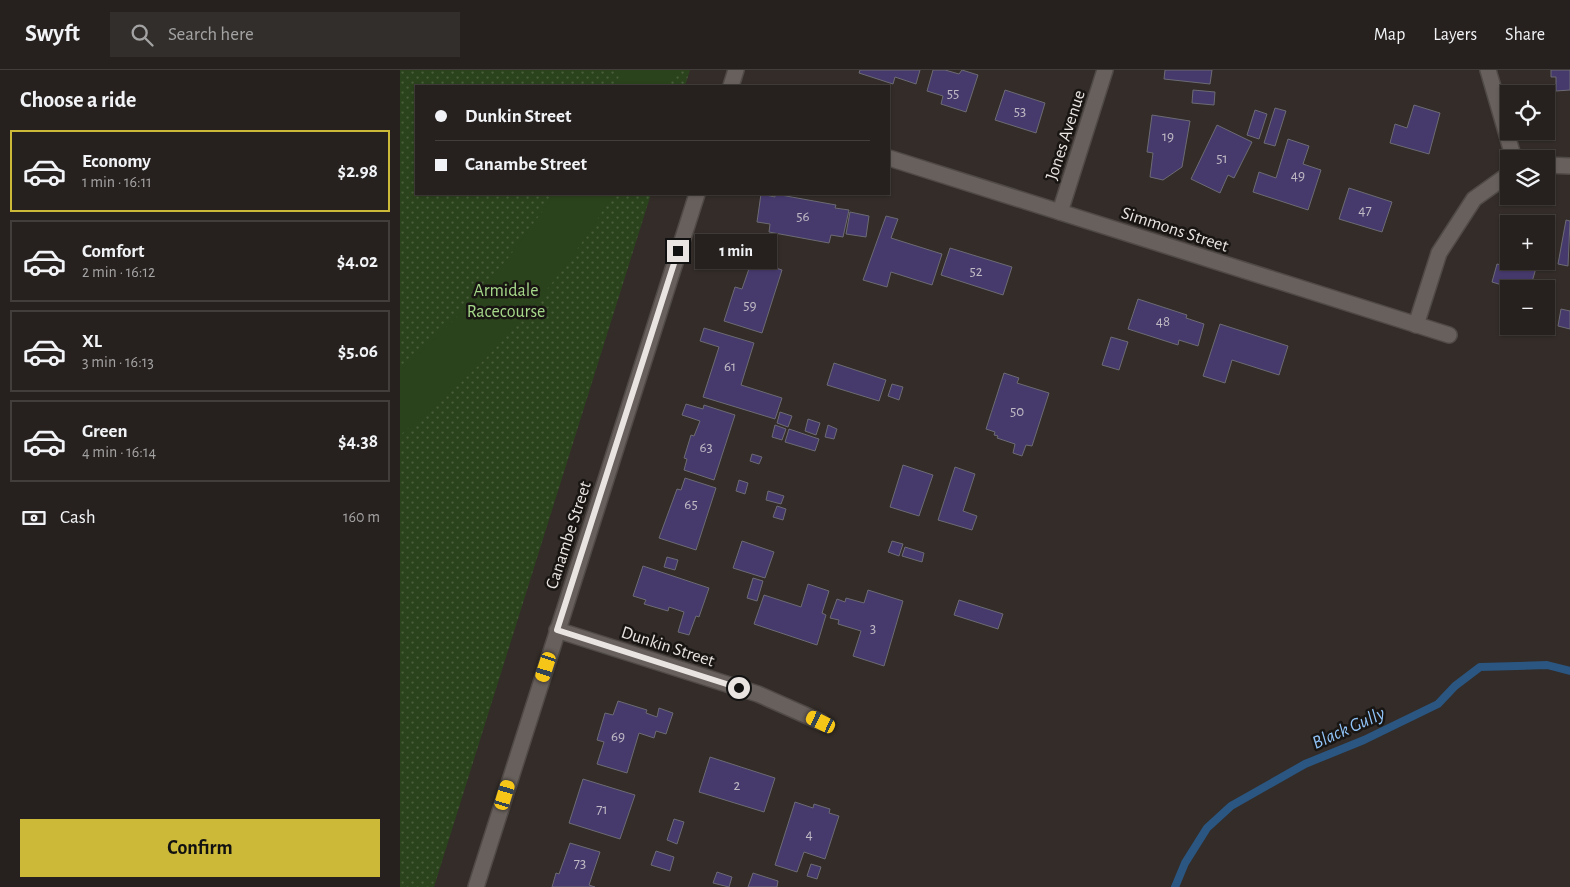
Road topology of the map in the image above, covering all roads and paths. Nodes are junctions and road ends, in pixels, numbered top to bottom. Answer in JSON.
{"nodes":[{"id":1,"x":736,"y":70,"type":"edge"},
{"id":2,"x":1105,"y":70,"type":"edge"},
{"id":3,"x":1488,"y":70,"type":"edge"},
{"id":4,"x":731,"y":85,"type":"edge"},
{"id":5,"x":1511,"y":150,"type":"edge"},
{"id":6,"x":890,"y":158,"type":"edge"},
{"id":7,"x":1555,"y":166,"type":"edge"},
{"id":8,"x":1570,"y":166,"type":"edge"},
{"id":9,"x":1500,"y":180,"type":"edge"},
{"id":10,"x":697,"y":195,"type":"edge"},
{"id":11,"x":1060,"y":212,"type":"junction"},
{"id":12,"x":1416,"y":325,"type":"junction"},
{"id":13,"x":1449,"y":336,"type":"dead end"},
{"id":14,"x":557,"y":630,"type":"junction"},
{"id":15,"x":821,"y":722,"type":"dead end"},
{"id":16,"x":476,"y":887,"type":"edge"}],
"edges":[{"from":1,"to":4,"type":"street"},
{"from":2,"to":11,"type":"street","name":"Jones Avenue"},
{"from":3,"to":5,"type":"street"},
{"from":6,"to":11,"type":"street","name":"Simmons Street"},
{"from":7,"to":8,"type":"street"},
{"from":9,"to":12,"type":"street"},
{"from":10,"to":14,"type":"street","name":"Canambe Street"},
{"from":11,"to":12,"type":"street","name":"Simmons Street"},
{"from":12,"to":13,"type":"street","name":"Simmons Street"},
{"from":14,"to":15,"type":"street","name":"Dunkin Street"},
{"from":14,"to":16,"type":"street","name":"Canambe Street"}]}
